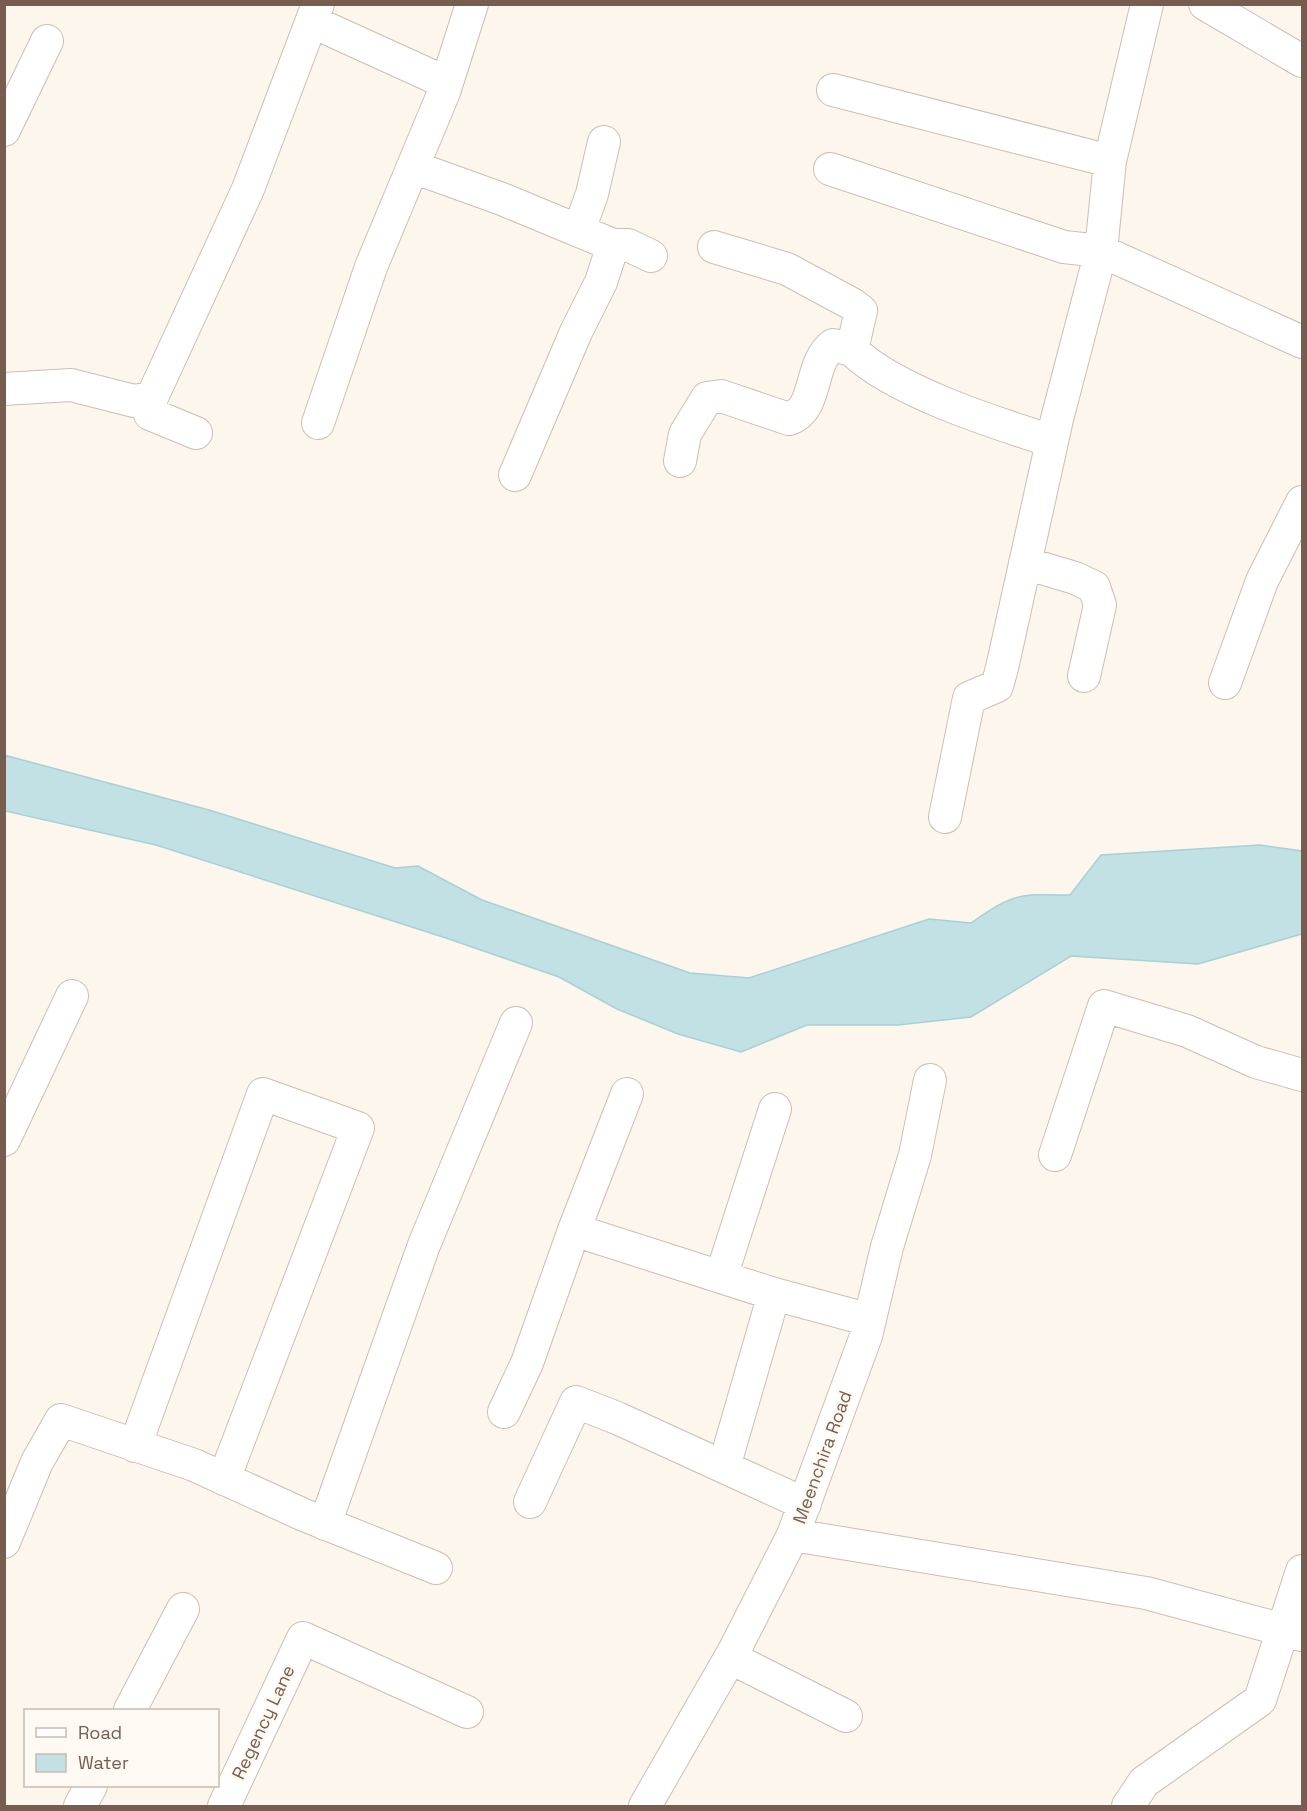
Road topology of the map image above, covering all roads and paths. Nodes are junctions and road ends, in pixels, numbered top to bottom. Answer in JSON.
{"nodes":[{"id":1,"x":472,"y":4,"type":"edge"},
{"id":2,"x":1147,"y":4,"type":"edge"},
{"id":3,"x":1205,"y":4,"type":"edge"},
{"id":4,"x":315,"y":13,"type":"edge"},
{"id":5,"x":47,"y":41,"type":"dead end"},
{"id":6,"x":1302,"y":61,"type":"edge"},
{"id":7,"x":447,"y":83,"type":"junction"},
{"id":8,"x":833,"y":90,"type":"dead end"},
{"id":9,"x":4,"y":130,"type":"edge"},
{"id":10,"x":604,"y":142,"type":"dead end"},
{"id":11,"x":1110,"y":161,"type":"junction"},
{"id":12,"x":413,"y":167,"type":"junction"},
{"id":13,"x":830,"y":169,"type":"dead end"},
{"id":14,"x":579,"y":230,"type":"junction"},
{"id":15,"x":613,"y":245,"type":"junction"},
{"id":16,"x":714,"y":247,"type":"dead end"},
{"id":17,"x":1101,"y":251,"type":"junction"},
{"id":18,"x":651,"y":256,"type":"dead end"},
{"id":19,"x":1302,"y":342,"type":"edge"},
{"id":20,"x":852,"y":350,"type":"junction"},
{"id":21,"x":4,"y":389,"type":"edge"},
{"id":22,"x":152,"y":398,"type":"junction"},
{"id":23,"x":318,"y":423,"type":"dead end"},
{"id":24,"x":196,"y":433,"type":"dead end"},
{"id":25,"x":1052,"y":441,"type":"junction"},
{"id":26,"x":680,"y":461,"type":"dead end"},
{"id":27,"x":515,"y":475,"type":"dead end"},
{"id":28,"x":1302,"y":502,"type":"edge"},
{"id":29,"x":1025,"y":563,"type":"junction"},
{"id":30,"x":1084,"y":676,"type":"dead end"},
{"id":31,"x":1224,"y":683,"type":"dead end"},
{"id":32,"x":945,"y":817,"type":"dead end"},
{"id":33,"x":72,"y":996,"type":"dead end"},
{"id":34,"x":516,"y":1023,"type":"dead end"},
{"id":35,"x":1302,"y":1075,"type":"edge"},
{"id":36,"x":930,"y":1080,"type":"dead end"},
{"id":37,"x":627,"y":1094,"type":"dead end"},
{"id":38,"x":775,"y":1109,"type":"dead end"},
{"id":39,"x":4,"y":1140,"type":"edge"},
{"id":40,"x":1055,"y":1155,"type":"dead end"},
{"id":41,"x":574,"y":1230,"type":"junction"},
{"id":42,"x":721,"y":1276,"type":"junction"},
{"id":43,"x":774,"y":1294,"type":"junction"},
{"id":44,"x":870,"y":1320,"type":"junction"},
{"id":45,"x":504,"y":1412,"type":"dead end"},
{"id":46,"x":135,"y":1446,"type":"junction"},
{"id":47,"x":724,"y":1467,"type":"junction"},
{"id":48,"x":224,"y":1479,"type":"junction"},
{"id":49,"x":530,"y":1502,"type":"dead end"},
{"id":50,"x":805,"y":1504,"type":"junction"},
{"id":51,"x":325,"y":1524,"type":"junction"},
{"id":52,"x":793,"y":1535,"type":"junction"},
{"id":53,"x":4,"y":1542,"type":"edge"},
{"id":54,"x":436,"y":1568,"type":"dead end"},
{"id":55,"x":1302,"y":1571,"type":"edge"},
{"id":56,"x":183,"y":1609,"type":"dead end"},
{"id":57,"x":1293,"y":1632,"type":"edge"},
{"id":58,"x":731,"y":1658,"type":"junction"},
{"id":59,"x":131,"y":1709,"type":"edge"},
{"id":60,"x":467,"y":1712,"type":"dead end"},
{"id":61,"x":846,"y":1716,"type":"dead end"},
{"id":62,"x":90,"y":1787,"type":"edge"},
{"id":63,"x":80,"y":1806,"type":"edge"},
{"id":64,"x":224,"y":1806,"type":"edge"},
{"id":65,"x":645,"y":1806,"type":"edge"},
{"id":66,"x":1128,"y":1806,"type":"edge"}],
"edges":[{"from":1,"to":7,"type":"street"},
{"from":2,"to":11,"type":"street"},
{"from":3,"to":6,"type":"street"},
{"from":4,"to":7,"type":"street"},
{"from":4,"to":22,"type":"street"},
{"from":5,"to":9,"type":"street"},
{"from":7,"to":12,"type":"street"},
{"from":8,"to":11,"type":"street"},
{"from":10,"to":14,"type":"street"},
{"from":11,"to":17,"type":"street"},
{"from":12,"to":14,"type":"street"},
{"from":12,"to":23,"type":"street"},
{"from":13,"to":17,"type":"street"},
{"from":14,"to":15,"type":"street"},
{"from":15,"to":18,"type":"street"},
{"from":15,"to":27,"type":"street"},
{"from":16,"to":20,"type":"street"},
{"from":17,"to":19,"type":"street"},
{"from":17,"to":25,"type":"street"},
{"from":20,"to":25,"type":"street"},
{"from":20,"to":26,"type":"street"},
{"from":21,"to":22,"type":"street"},
{"from":22,"to":24,"type":"street"},
{"from":25,"to":29,"type":"street"},
{"from":28,"to":31,"type":"street"},
{"from":29,"to":30,"type":"street"},
{"from":29,"to":32,"type":"street"},
{"from":33,"to":39,"type":"street"},
{"from":34,"to":51,"type":"street"},
{"from":35,"to":40,"type":"street"},
{"from":36,"to":44,"type":"street","name":"Meenchira Road"},
{"from":37,"to":41,"type":"street"},
{"from":38,"to":42,"type":"street"},
{"from":41,"to":42,"type":"street"},
{"from":41,"to":45,"type":"street"},
{"from":42,"to":43,"type":"street"},
{"from":43,"to":44,"type":"street"},
{"from":43,"to":47,"type":"street"},
{"from":44,"to":50,"type":"street","name":"Meenchira Road"},
{"from":46,"to":48,"type":"street"},
{"from":46,"to":48,"type":"street"},
{"from":46,"to":53,"type":"street"},
{"from":47,"to":49,"type":"street"},
{"from":47,"to":50,"type":"street"},
{"from":48,"to":51,"type":"street"},
{"from":50,"to":52,"type":"street","name":"Meenchira Road"},
{"from":51,"to":54,"type":"street"},
{"from":52,"to":57,"type":"street"},
{"from":52,"to":58,"type":"street","name":"Meenchira Road"},
{"from":55,"to":57,"type":"street"},
{"from":56,"to":59,"type":"street"},
{"from":57,"to":66,"type":"street"},
{"from":58,"to":61,"type":"street"},
{"from":58,"to":65,"type":"street","name":"Meenchira Road"},
{"from":60,"to":64,"type":"street","name":"Regency Lane"},
{"from":62,"to":63,"type":"street"}]}
